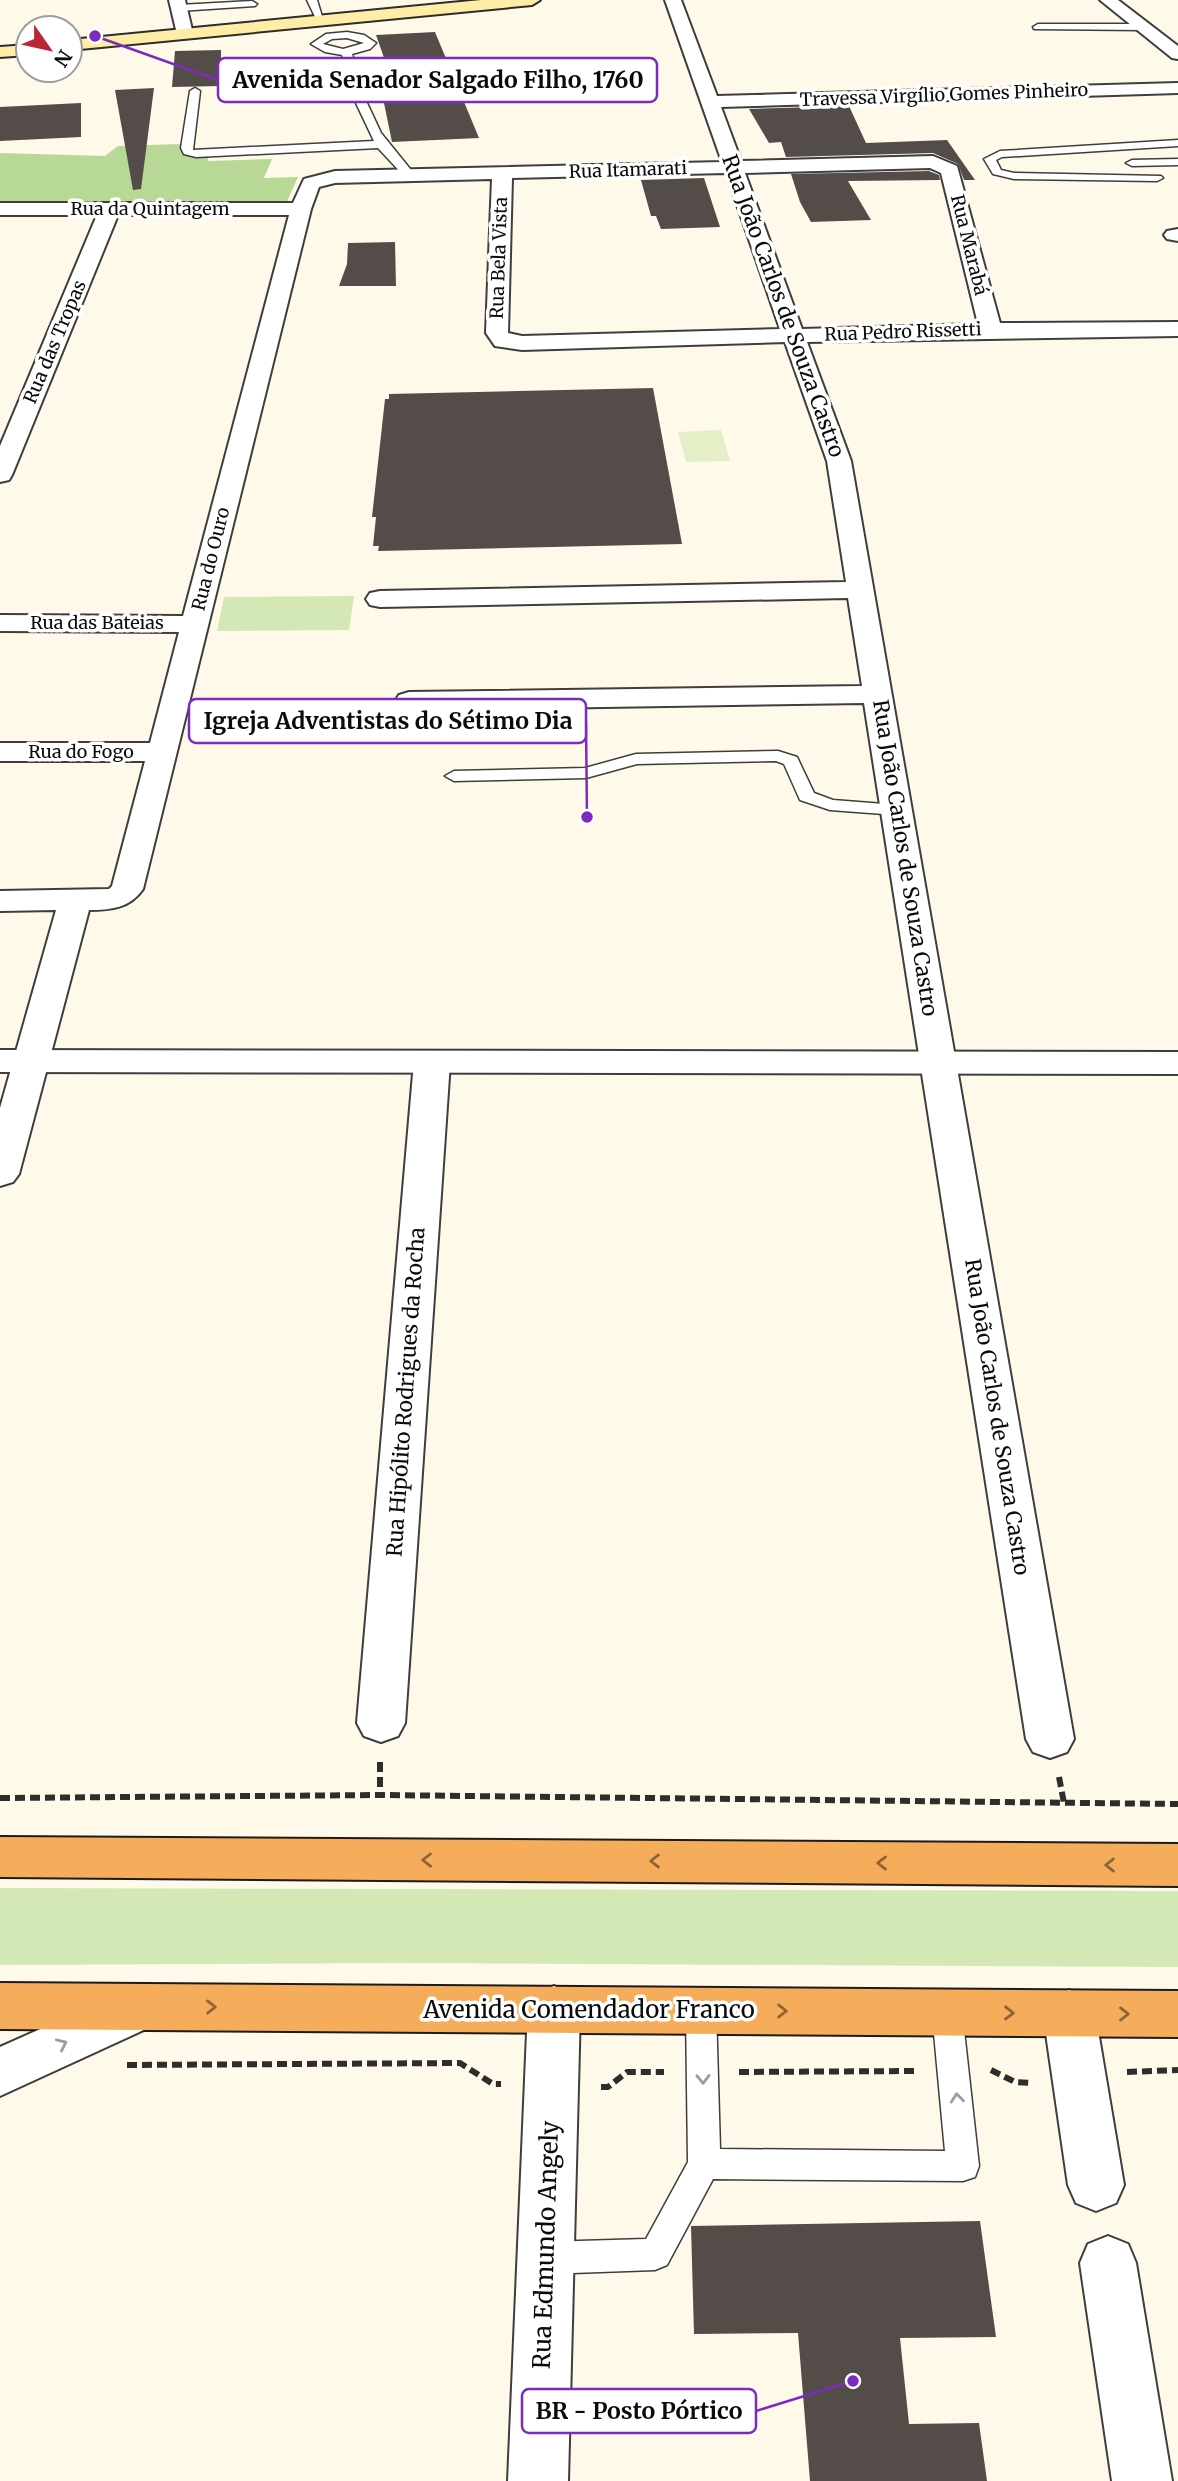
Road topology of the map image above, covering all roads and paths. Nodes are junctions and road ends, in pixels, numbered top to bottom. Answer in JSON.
{"nodes":[{"id":1,"x":312,"y":0,"type":"edge"},
{"id":2,"x":532,"y":0,"type":"edge"},
{"id":3,"x":673,"y":0,"type":"edge"},
{"id":4,"x":1108,"y":0,"type":"edge"},
{"id":5,"x":178,"y":4,"type":"edge"},
{"id":6,"x":252,"y":4,"type":"dead end"},
{"id":7,"x":321,"y":21,"type":"junction"},
{"id":8,"x":1038,"y":27,"type":"dead end"},
{"id":9,"x":1143,"y":27,"type":"junction"},
{"id":10,"x":185,"y":34,"type":"junction"},
{"id":11,"x":84,"y":45,"type":"edge"},
{"id":12,"x":346,"y":51,"type":"dead end"},
{"id":13,"x":1178,"y":54,"type":"edge"},
{"id":14,"x":1178,"y":88,"type":"edge"},
{"id":15,"x":195,"y":91,"type":"dead end"},
{"id":16,"x":710,"y":102,"type":"junction"},
{"id":17,"x":1178,"y":143,"type":"edge"},
{"id":18,"x":382,"y":144,"type":"junction"},
{"id":19,"x":1178,"y":162,"type":"edge"},
{"id":20,"x":1125,"y":163,"type":"dead end"},
{"id":21,"x":941,"y":164,"type":"joint"},
{"id":22,"x":993,"y":164,"type":"junction"},
{"id":23,"x":1059,"y":164,"type":"dead end"},
{"id":24,"x":733,"y":167,"type":"junction"},
{"id":25,"x":502,"y":173,"type":"junction"},
{"id":26,"x":409,"y":176,"type":"junction"},
{"id":27,"x":1157,"y":177,"type":"dead end"},
{"id":28,"x":316,"y":181,"type":"joint"},
{"id":29,"x":0,"y":209,"type":"edge"},
{"id":30,"x":110,"y":209,"type":"junction"},
{"id":31,"x":301,"y":209,"type":"junction"},
{"id":32,"x":1178,"y":329,"type":"edge"},
{"id":33,"x":991,"y":330,"type":"junction"},
{"id":34,"x":795,"y":335,"type":"junction"},
{"id":35,"x":503,"y":341,"type":"joint"},
{"id":36,"x":0,"y":475,"type":"edge"},
{"id":37,"x":861,"y":590,"type":"junction"},
{"id":38,"x":380,"y":599,"type":"dead end"},
{"id":39,"x":0,"y":623,"type":"edge"},
{"id":40,"x":195,"y":624,"type":"junction"},
{"id":41,"x":878,"y":694,"type":"junction"},
{"id":42,"x":409,"y":701,"type":"dead end"},
{"id":43,"x":0,"y":752,"type":"edge"},
{"id":44,"x":162,"y":752,"type":"junction"},
{"id":45,"x":454,"y":776,"type":"dead end"},
{"id":46,"x":897,"y":810,"type":"junction"},
{"id":47,"x":0,"y":901,"type":"edge"},
{"id":48,"x":75,"y":901,"type":"junction"},
{"id":49,"x":15,"y":1061,"type":"edge"},
{"id":50,"x":432,"y":1062,"type":"junction"},
{"id":51,"x":939,"y":1062,"type":"junction"},
{"id":52,"x":1178,"y":1063,"type":"edge"},
{"id":53,"x":0,"y":1174,"type":"edge"},
{"id":54,"x":381,"y":1723,"type":"dead end"},
{"id":55,"x":1050,"y":1739,"type":"dead end"},
{"id":56,"x":0,"y":1798,"type":"edge"},
{"id":57,"x":1178,"y":1804,"type":"edge"},
{"id":58,"x":0,"y":1857,"type":"edge"},
{"id":59,"x":1178,"y":1865,"type":"edge"},
{"id":60,"x":0,"y":2006,"type":"edge"},
{"id":61,"x":143,"y":2007,"type":"junction"},
{"id":62,"x":554,"y":2009,"type":"junction"},
{"id":63,"x":701,"y":2010,"type":"junction"},
{"id":64,"x":947,"y":2012,"type":"junction"},
{"id":65,"x":1069,"y":2013,"type":"junction"},
{"id":66,"x":1178,"y":2014,"type":"edge"},
{"id":67,"x":114,"y":2070,"type":"dead end"},
{"id":68,"x":954,"y":2070,"type":"junction"},
{"id":69,"x":1178,"y":2070,"type":"edge"},
{"id":70,"x":0,"y":2072,"type":"edge"},
{"id":71,"x":703,"y":2072,"type":"junction"},
{"id":72,"x":1120,"y":2078,"type":"dead end"},
{"id":73,"x":1015,"y":2082,"type":"dead end"},
{"id":74,"x":493,"y":2084,"type":"dead end"},
{"id":75,"x":608,"y":2087,"type":"dead end"},
{"id":76,"x":704,"y":2164,"type":"junction"},
{"id":77,"x":1096,"y":2185,"type":"dead end"},
{"id":78,"x":545,"y":2259,"type":"junction"},
{"id":79,"x":1108,"y":2263,"type":"dead end"},
{"id":80,"x":538,"y":2481,"type":"edge"},
{"id":81,"x":1142,"y":2481,"type":"edge"}],
"edges":[{"from":1,"to":7,"type":"lane"},
{"from":2,"to":7,"type":"main road"},
{"from":3,"to":16,"type":"street","name":"Rua João Carlos de Souza Castro"},
{"from":4,"to":9,"type":"street"},
{"from":5,"to":6,"type":"lane"},
{"from":5,"to":10,"type":"street"},
{"from":7,"to":10,"type":"main road"},
{"from":8,"to":9,"type":"lane"},
{"from":9,"to":13,"type":"street"},
{"from":10,"to":11,"type":"main road"},
{"from":12,"to":18,"type":"lane"},
{"from":14,"to":16,"type":"street","name":"Travessa Virgílio Gomes Pinheiro"},
{"from":15,"to":18,"type":"lane"},
{"from":16,"to":24,"type":"street","name":"Rua João Carlos de Souza Castro"},
{"from":17,"to":22,"type":"lane"},
{"from":18,"to":26,"type":"lane"},
{"from":19,"to":20,"type":"lane"},
{"from":21,"to":24,"type":"street","name":"Rua Itamarati"},
{"from":21,"to":33,"type":"street","name":"Rua Marabá"},
{"from":22,"to":23,"type":"lane"},
{"from":22,"to":27,"type":"lane"},
{"from":24,"to":25,"type":"street","name":"Rua Itamarati"},
{"from":24,"to":34,"type":"street","name":"Rua João Carlos de Souza Castro"},
{"from":25,"to":26,"type":"street","name":"Rua Itamarati"},
{"from":25,"to":35,"type":"street","name":"Rua Bela Vista"},
{"from":26,"to":28,"type":"street","name":"Rua Itamarati"},
{"from":28,"to":31,"type":"street","name":"Rua do Ouro"},
{"from":29,"to":30,"type":"street","name":"Rua da Quintagem"},
{"from":30,"to":31,"type":"street","name":"Rua da Quintagem"},
{"from":30,"to":36,"type":"street","name":"Rua das Tropas"},
{"from":31,"to":40,"type":"street","name":"Rua do Ouro"},
{"from":32,"to":33,"type":"street","name":"Rua Pedro Rissetti"},
{"from":33,"to":34,"type":"street","name":"Rua Pedro Rissetti"},
{"from":34,"to":35,"type":"street","name":"Rua Pedro Rissetti"},
{"from":34,"to":37,"type":"street","name":"Rua João Carlos de Souza Castro"},
{"from":37,"to":38,"type":"street"},
{"from":37,"to":41,"type":"street","name":"Rua João Carlos de Souza Castro"},
{"from":39,"to":40,"type":"street","name":"Rua das Bateias"},
{"from":40,"to":44,"type":"street","name":"Rua do Ouro"},
{"from":41,"to":42,"type":"street"},
{"from":41,"to":46,"type":"street","name":"Rua João Carlos de Souza Castro"},
{"from":43,"to":44,"type":"street","name":"Rua do Fogo"},
{"from":44,"to":48,"type":"street","name":"Rua do Ouro"},
{"from":45,"to":46,"type":"lane"},
{"from":46,"to":51,"type":"street","name":"Rua João Carlos de Souza Castro"},
{"from":47,"to":48,"type":"street","name":"Rua do Ouro"},
{"from":48,"to":49,"type":"street"},
{"from":49,"to":50,"type":"street"},
{"from":49,"to":53,"type":"street"},
{"from":50,"to":51,"type":"street"},
{"from":50,"to":54,"type":"street","name":"Rua Hipólito Rodrigues da Rocha"},
{"from":51,"to":52,"type":"street"},
{"from":51,"to":55,"type":"street","name":"Rua João Carlos de Souza Castro"},
{"from":56,"to":57,"type":"path"},
{"from":59,"to":58,"type":"highway","one_way":true},
{"from":60,"to":61,"type":"highway","name":"Avenida Comendador Franco"},
{"from":61,"to":62,"type":"highway","name":"Avenida Comendador Franco","one_way":true},
{"from":70,"to":61,"type":"street","one_way":true},
{"from":62,"to":63,"type":"highway","name":"Avenida Comendador Franco"},
{"from":62,"to":78,"type":"street","name":"Rua Edmundo Angely"},
{"from":63,"to":64,"type":"highway","name":"Avenida Comendador Franco","one_way":true},
{"from":63,"to":71,"type":"lane"},
{"from":64,"to":65,"type":"highway","name":"Avenida Comendador Franco","one_way":true},
{"from":64,"to":68,"type":"lane"},
{"from":65,"to":66,"type":"highway","name":"Avenida Comendador Franco","one_way":true},
{"from":65,"to":77,"type":"street"},
{"from":67,"to":74,"type":"path"},
{"from":68,"to":71,"type":"path"},
{"from":68,"to":73,"type":"path"},
{"from":76,"to":68,"type":"lane","one_way":true},
{"from":69,"to":72,"type":"path"},
{"from":71,"to":75,"type":"path"},
{"from":71,"to":76,"type":"lane","one_way":true},
{"from":76,"to":78,"type":"lane"},
{"from":78,"to":80,"type":"street","name":"Rua Edmundo Angely"},
{"from":79,"to":81,"type":"street"}]}
